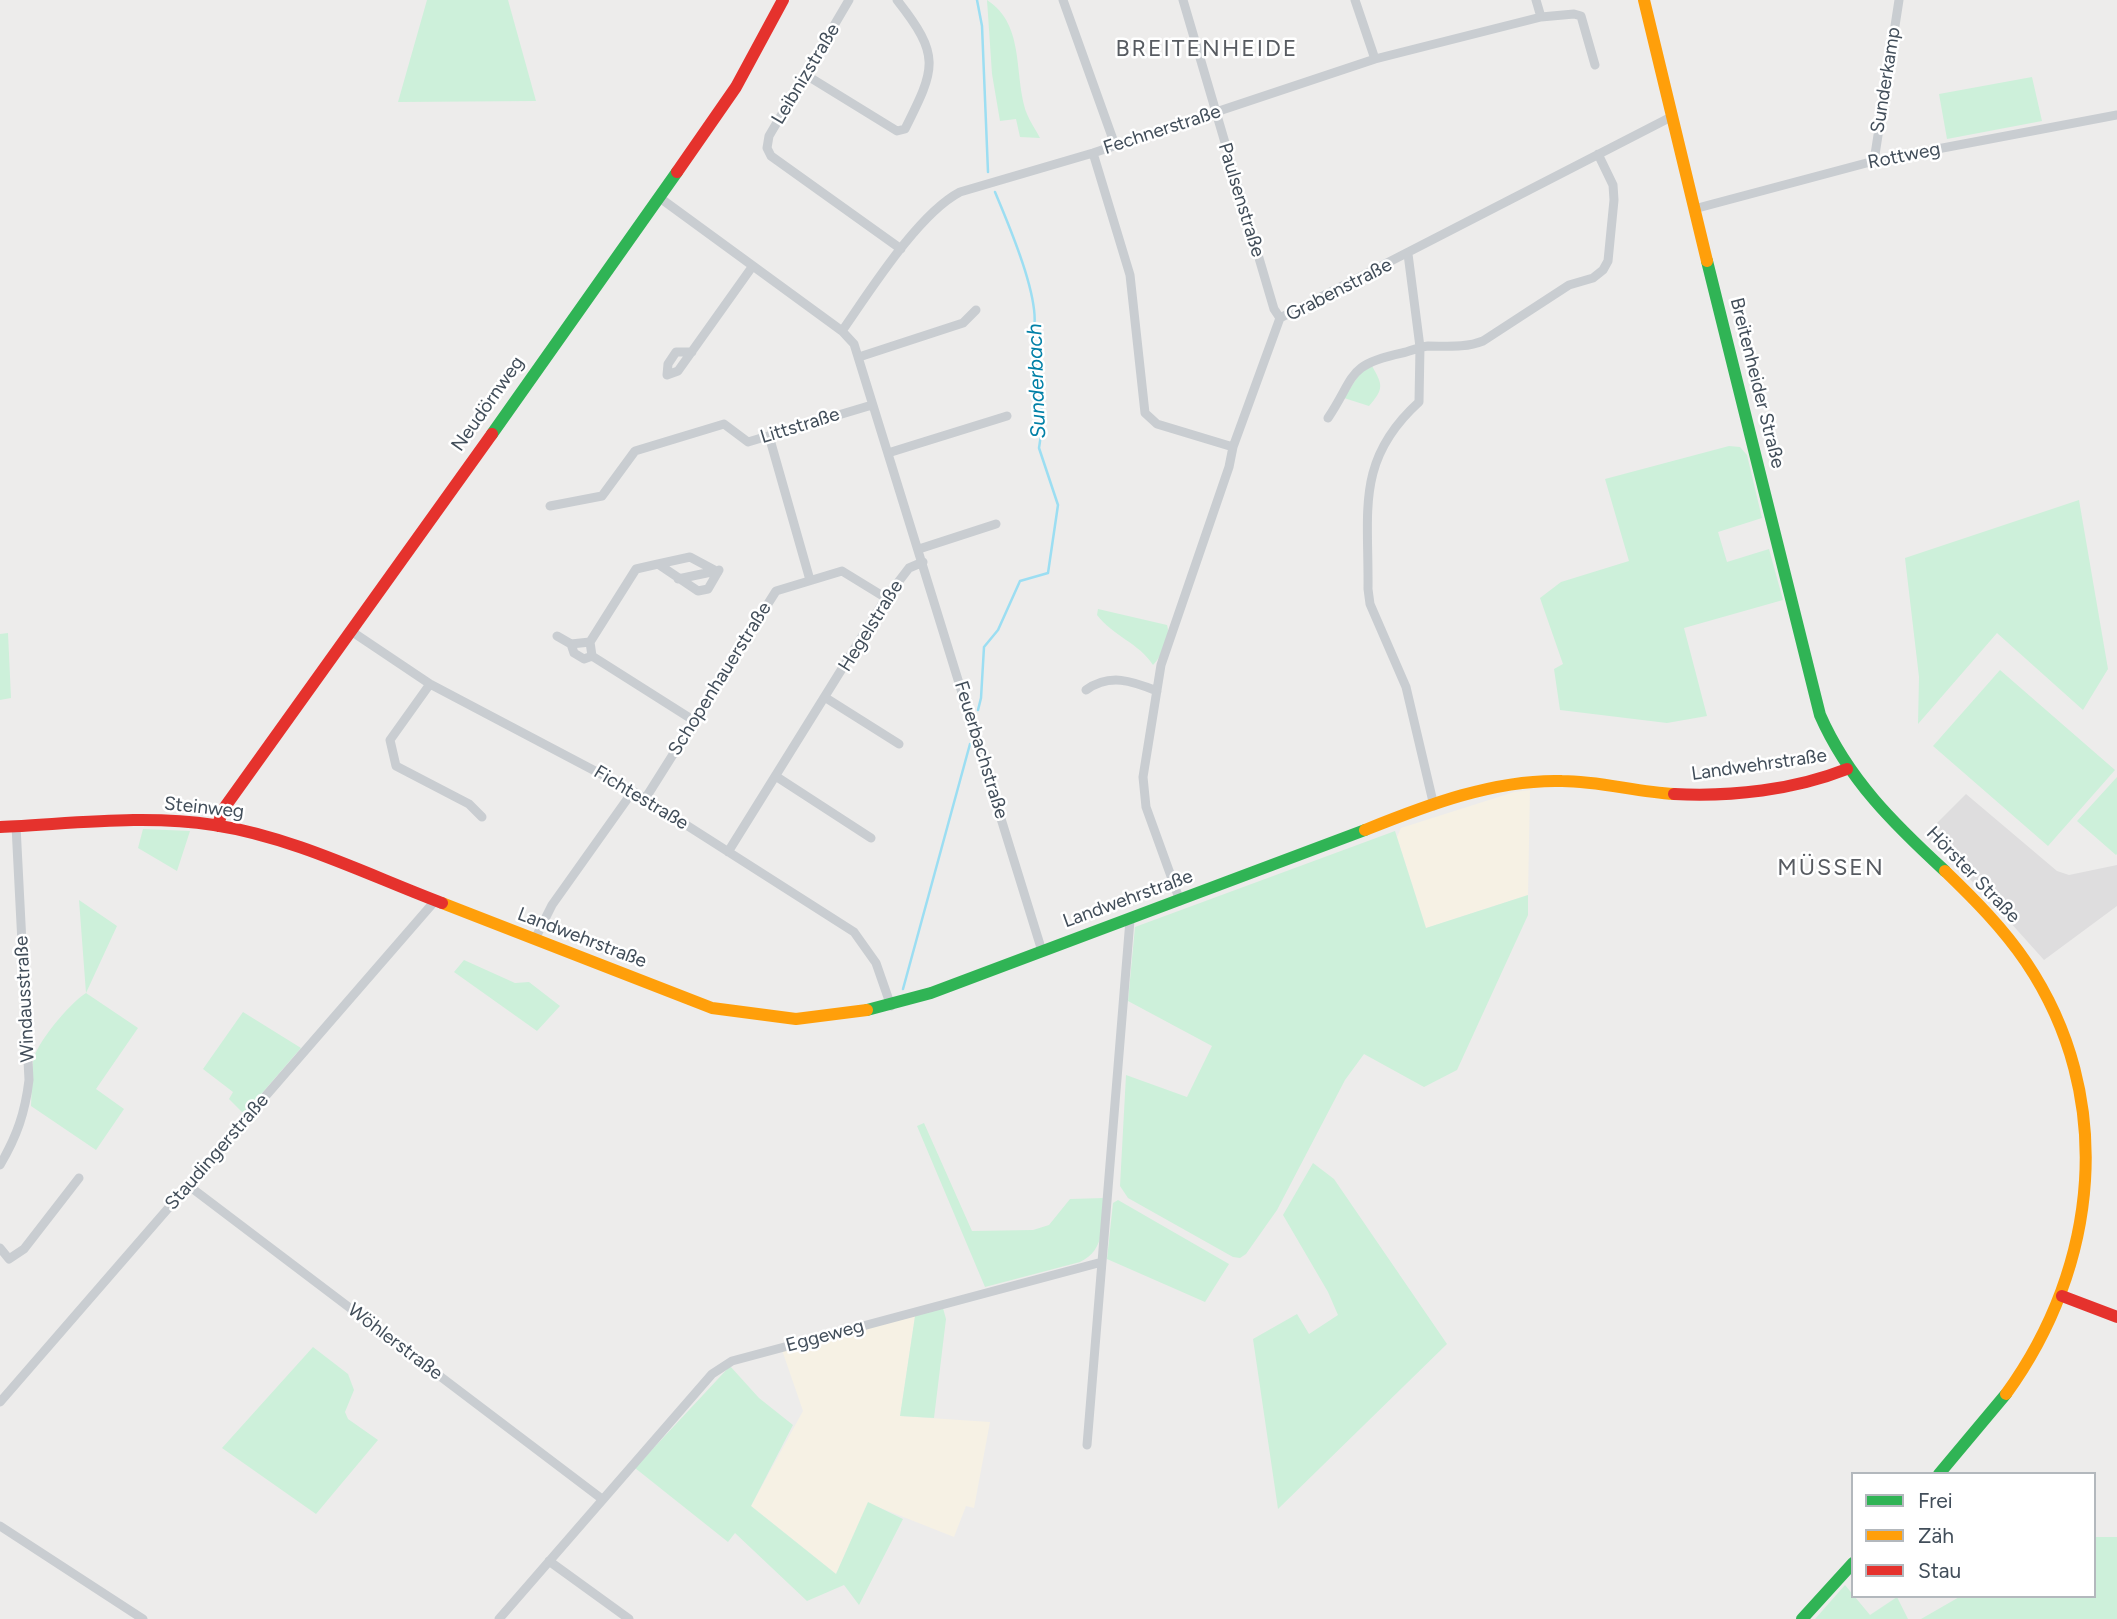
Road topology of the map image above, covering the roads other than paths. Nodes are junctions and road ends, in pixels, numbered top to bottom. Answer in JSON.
{"nodes":[{"id":1,"x":783,"y":0,"type":"edge"},
{"id":2,"x":849,"y":0,"type":"edge"},
{"id":3,"x":897,"y":0,"type":"edge"},
{"id":4,"x":1063,"y":0,"type":"edge"},
{"id":5,"x":1183,"y":0,"type":"edge"},
{"id":6,"x":1355,"y":0,"type":"edge"},
{"id":7,"x":1536,"y":0,"type":"edge"},
{"id":8,"x":1644,"y":0,"type":"edge"},
{"id":9,"x":1899,"y":0,"type":"edge"},
{"id":10,"x":1541,"y":17,"type":"junction"},
{"id":11,"x":1375,"y":59,"type":"junction"},
{"id":12,"x":1595,"y":65,"type":"dead end"},
{"id":13,"x":806,"y":75,"type":"junction"},
{"id":14,"x":1215,"y":113,"type":"junction"},
{"id":15,"x":2117,"y":115,"type":"edge"},
{"id":16,"x":1671,"y":117,"type":"junction"},
{"id":17,"x":1115,"y":145,"type":"junction"},
{"id":18,"x":1093,"y":153,"type":"junction"},
{"id":19,"x":1598,"y":154,"type":"junction"},
{"id":20,"x":1874,"y":161,"type":"junction"},
{"id":21,"x":660,"y":198,"type":"junction"},
{"id":22,"x":1694,"y":209,"type":"junction"},
{"id":23,"x":901,"y":249,"type":"junction"},
{"id":24,"x":1408,"y":254,"type":"junction"},
{"id":25,"x":752,"y":267,"type":"junction"},
{"id":26,"x":976,"y":310,"type":"dead end"},
{"id":27,"x":1280,"y":318,"type":"junction"},
{"id":28,"x":842,"y":331,"type":"junction"},
{"id":29,"x":1420,"y":347,"type":"junction"},
{"id":30,"x":692,"y":352,"type":"dead end"},
{"id":31,"x":859,"y":357,"type":"junction"},
{"id":32,"x":872,"y":405,"type":"junction"},
{"id":33,"x":1007,"y":416,"type":"dead end"},
{"id":34,"x":1328,"y":418,"type":"dead end"},
{"id":35,"x":769,"y":436,"type":"junction"},
{"id":36,"x":1233,"y":447,"type":"junction"},
{"id":37,"x":888,"y":453,"type":"junction"},
{"id":38,"x":550,"y":506,"type":"dead end"},
{"id":39,"x":996,"y":524,"type":"dead end"},
{"id":40,"x":919,"y":549,"type":"junction"},
{"id":41,"x":684,"y":559,"type":"junction"},
{"id":42,"x":923,"y":562,"type":"junction"},
{"id":43,"x":658,"y":564,"type":"junction"},
{"id":44,"x":718,"y":571,"type":"junction"},
{"id":45,"x":688,"y":577,"type":"junction"},
{"id":46,"x":678,"y":579,"type":"junction"},
{"id":47,"x":810,"y":580,"type":"junction"},
{"id":48,"x":886,"y":598,"type":"junction"},
{"id":49,"x":351,"y":631,"type":"junction"},
{"id":50,"x":557,"y":636,"type":"dead end"},
{"id":51,"x":590,"y":642,"type":"junction"},
{"id":52,"x":571,"y":644,"type":"junction"},
{"id":53,"x":592,"y":656,"type":"junction"},
{"id":54,"x":430,"y":684,"type":"junction"},
{"id":55,"x":1086,"y":690,"type":"dead end"},
{"id":56,"x":1157,"y":691,"type":"junction"},
{"id":57,"x":826,"y":698,"type":"junction"},
{"id":58,"x":693,"y":720,"type":"junction"},
{"id":59,"x":898,"y":744,"type":"dead end"},
{"id":60,"x":1847,"y":769,"type":"junction"},
{"id":61,"x":777,"y":777,"type":"junction"},
{"id":62,"x":633,"y":791,"type":"junction"},
{"id":63,"x":645,"y":799,"type":"junction"},
{"id":64,"x":1434,"y":806,"type":"junction"},
{"id":65,"x":482,"y":817,"type":"dead end"},
{"id":66,"x":16,"y":826,"type":"junction"},
{"id":67,"x":218,"y":826,"type":"junction"},
{"id":68,"x":0,"y":827,"type":"edge"},
{"id":69,"x":870,"y":838,"type":"dead end"},
{"id":70,"x":728,"y":852,"type":"junction"},
{"id":71,"x":1180,"y":901,"type":"junction"},
{"id":72,"x":434,"y":902,"type":"junction"},
{"id":73,"x":1130,"y":920,"type":"junction"},
{"id":74,"x":535,"y":939,"type":"junction"},
{"id":75,"x":1042,"y":951,"type":"junction"},
{"id":76,"x":891,"y":1006,"type":"junction"},
{"id":77,"x":0,"y":1165,"type":"edge"},
{"id":78,"x":79,"y":1178,"type":"dead end"},
{"id":79,"x":189,"y":1186,"type":"junction"},
{"id":80,"x":0,"y":1248,"type":"edge"},
{"id":81,"x":1102,"y":1262,"type":"junction"},
{"id":82,"x":2062,"y":1296,"type":"junction"},
{"id":83,"x":2117,"y":1317,"type":"edge"},
{"id":84,"x":0,"y":1402,"type":"edge"},
{"id":85,"x":1087,"y":1445,"type":"dead end"},
{"id":86,"x":1940,"y":1472,"type":"edge"},
{"id":87,"x":602,"y":1499,"type":"junction"},
{"id":88,"x":0,"y":1526,"type":"edge"},
{"id":89,"x":549,"y":1561,"type":"junction"},
{"id":90,"x":1851,"y":1565,"type":"edge"},
{"id":91,"x":143,"y":1619,"type":"edge"},
{"id":92,"x":499,"y":1619,"type":"edge"},
{"id":93,"x":629,"y":1619,"type":"edge"},
{"id":94,"x":1801,"y":1619,"type":"edge"}],
"edges":[{"from":1,"to":21,"type":"street","name":"Neudörnweg"},
{"from":2,"to":13,"type":"street","name":"Leibnizstraße"},
{"from":3,"to":13,"type":"street"},
{"from":4,"to":17,"type":"street"},
{"from":5,"to":14,"type":"street","name":"Paulsenstraße"},
{"from":6,"to":11,"type":"street"},
{"from":7,"to":10,"type":"street"},
{"from":8,"to":16,"type":"street","name":"Breitenheider Straße"},
{"from":9,"to":20,"type":"street","name":"Sunderkamp"},
{"from":10,"to":11,"type":"street","name":"Fechnerstraße"},
{"from":10,"to":12,"type":"street","name":"Fechnerstraße"},
{"from":11,"to":14,"type":"street","name":"Fechnerstraße"},
{"from":13,"to":23,"type":"street","name":"Leibnizstraße"},
{"from":14,"to":17,"type":"street","name":"Fechnerstraße"},
{"from":14,"to":27,"type":"street","name":"Paulsenstraße"},
{"from":15,"to":20,"type":"street","name":"Rottweg"},
{"from":16,"to":19,"type":"street","name":"Grabenstraße"},
{"from":16,"to":22,"type":"street","name":"Breitenheider Straße"},
{"from":17,"to":18,"type":"street","name":"Fechnerstraße"},
{"from":18,"to":23,"type":"street","name":"Fechnerstraße"},
{"from":18,"to":36,"type":"street"},
{"from":19,"to":24,"type":"street","name":"Grabenstraße"},
{"from":19,"to":29,"type":"street"},
{"from":20,"to":22,"type":"street","name":"Rottweg"},
{"from":21,"to":25,"type":"street","name":"Feuerbachstraße"},
{"from":21,"to":49,"type":"street","name":"Neudörnweg"},
{"from":22,"to":60,"type":"street","name":"Breitenheider Straße"},
{"from":23,"to":28,"type":"street","name":"Fechnerstraße"},
{"from":24,"to":27,"type":"street","name":"Grabenstraße"},
{"from":24,"to":29,"type":"street"},
{"from":25,"to":28,"type":"street","name":"Feuerbachstraße"},
{"from":25,"to":30,"type":"street"},
{"from":26,"to":31,"type":"street"},
{"from":27,"to":36,"type":"street","name":"Grabenstraße"},
{"from":28,"to":31,"type":"street","name":"Feuerbachstraße"},
{"from":29,"to":34,"type":"street"},
{"from":29,"to":64,"type":"street"},
{"from":31,"to":32,"type":"street","name":"Feuerbachstraße"},
{"from":32,"to":35,"type":"street","name":"Littstraße"},
{"from":32,"to":37,"type":"street","name":"Feuerbachstraße"},
{"from":33,"to":37,"type":"street"},
{"from":35,"to":38,"type":"street","name":"Littstraße"},
{"from":35,"to":47,"type":"street"},
{"from":36,"to":56,"type":"street","name":"Grabenstraße"},
{"from":37,"to":40,"type":"street","name":"Feuerbachstraße"},
{"from":39,"to":40,"type":"street"},
{"from":40,"to":42,"type":"street","name":"Feuerbachstraße"},
{"from":41,"to":43,"type":"street"},
{"from":41,"to":44,"type":"street"},
{"from":41,"to":45,"type":"street"},
{"from":42,"to":48,"type":"street","name":"Hegelstraße"},
{"from":42,"to":75,"type":"street","name":"Feuerbachstraße"},
{"from":43,"to":46,"type":"street"},
{"from":43,"to":51,"type":"street"},
{"from":44,"to":45,"type":"street"},
{"from":44,"to":46,"type":"street"},
{"from":45,"to":46,"type":"street"},
{"from":47,"to":48,"type":"street","name":"Schopenhauerstraße"},
{"from":47,"to":58,"type":"street","name":"Schopenhauerstraße"},
{"from":48,"to":57,"type":"street","name":"Hegelstraße"},
{"from":49,"to":54,"type":"street","name":"Fichtestraße"},
{"from":49,"to":67,"type":"street","name":"Neudörnweg"},
{"from":50,"to":52,"type":"street"},
{"from":51,"to":52,"type":"street"},
{"from":51,"to":53,"type":"street"},
{"from":52,"to":53,"type":"street"},
{"from":53,"to":58,"type":"street"},
{"from":54,"to":62,"type":"street","name":"Fichtestraße"},
{"from":54,"to":65,"type":"street"},
{"from":55,"to":56,"type":"street"},
{"from":56,"to":71,"type":"street","name":"Grabenstraße"},
{"from":57,"to":59,"type":"street"},
{"from":57,"to":61,"type":"street","name":"Hegelstraße"},
{"from":58,"to":63,"type":"street","name":"Schopenhauerstraße"},
{"from":60,"to":64,"type":"street","name":"Landwehrstraße"},
{"from":60,"to":82,"type":"street","name":"Hörster Straße"},
{"from":61,"to":69,"type":"street"},
{"from":61,"to":70,"type":"street","name":"Hegelstraße"},
{"from":62,"to":63,"type":"street","name":"Fichtestraße"},
{"from":62,"to":74,"type":"street"},
{"from":63,"to":70,"type":"street","name":"Fichtestraße"},
{"from":64,"to":71,"type":"street","name":"Landwehrstraße"},
{"from":66,"to":67,"type":"street","name":"Steinweg"},
{"from":66,"to":68,"type":"street","name":"Steinweg"},
{"from":66,"to":77,"type":"street","name":"Windausstraße"},
{"from":67,"to":72,"type":"street","name":"Steinweg"},
{"from":70,"to":76,"type":"street","name":"Fichtestraße"},
{"from":71,"to":73,"type":"street","name":"Landwehrstraße"},
{"from":72,"to":74,"type":"street","name":"Landwehrstraße"},
{"from":72,"to":79,"type":"street","name":"Staudingerstraße"},
{"from":73,"to":75,"type":"street","name":"Landwehrstraße"},
{"from":73,"to":81,"type":"street"},
{"from":74,"to":76,"type":"street","name":"Landwehrstraße"},
{"from":75,"to":76,"type":"street","name":"Landwehrstraße"},
{"from":78,"to":80,"type":"street"},
{"from":79,"to":84,"type":"street","name":"Staudingerstraße"},
{"from":79,"to":87,"type":"street","name":"Wöhlerstraße"},
{"from":81,"to":85,"type":"street"},
{"from":81,"to":87,"type":"street","name":"Eggeweg"},
{"from":82,"to":83,"type":"street"},
{"from":82,"to":86,"type":"street","name":"Hörster Straße"},
{"from":87,"to":89,"type":"street","name":"Eggeweg"},
{"from":88,"to":91,"type":"street"},
{"from":89,"to":92,"type":"street","name":"Eggeweg"},
{"from":89,"to":93,"type":"street"},
{"from":90,"to":94,"type":"street"}]}
